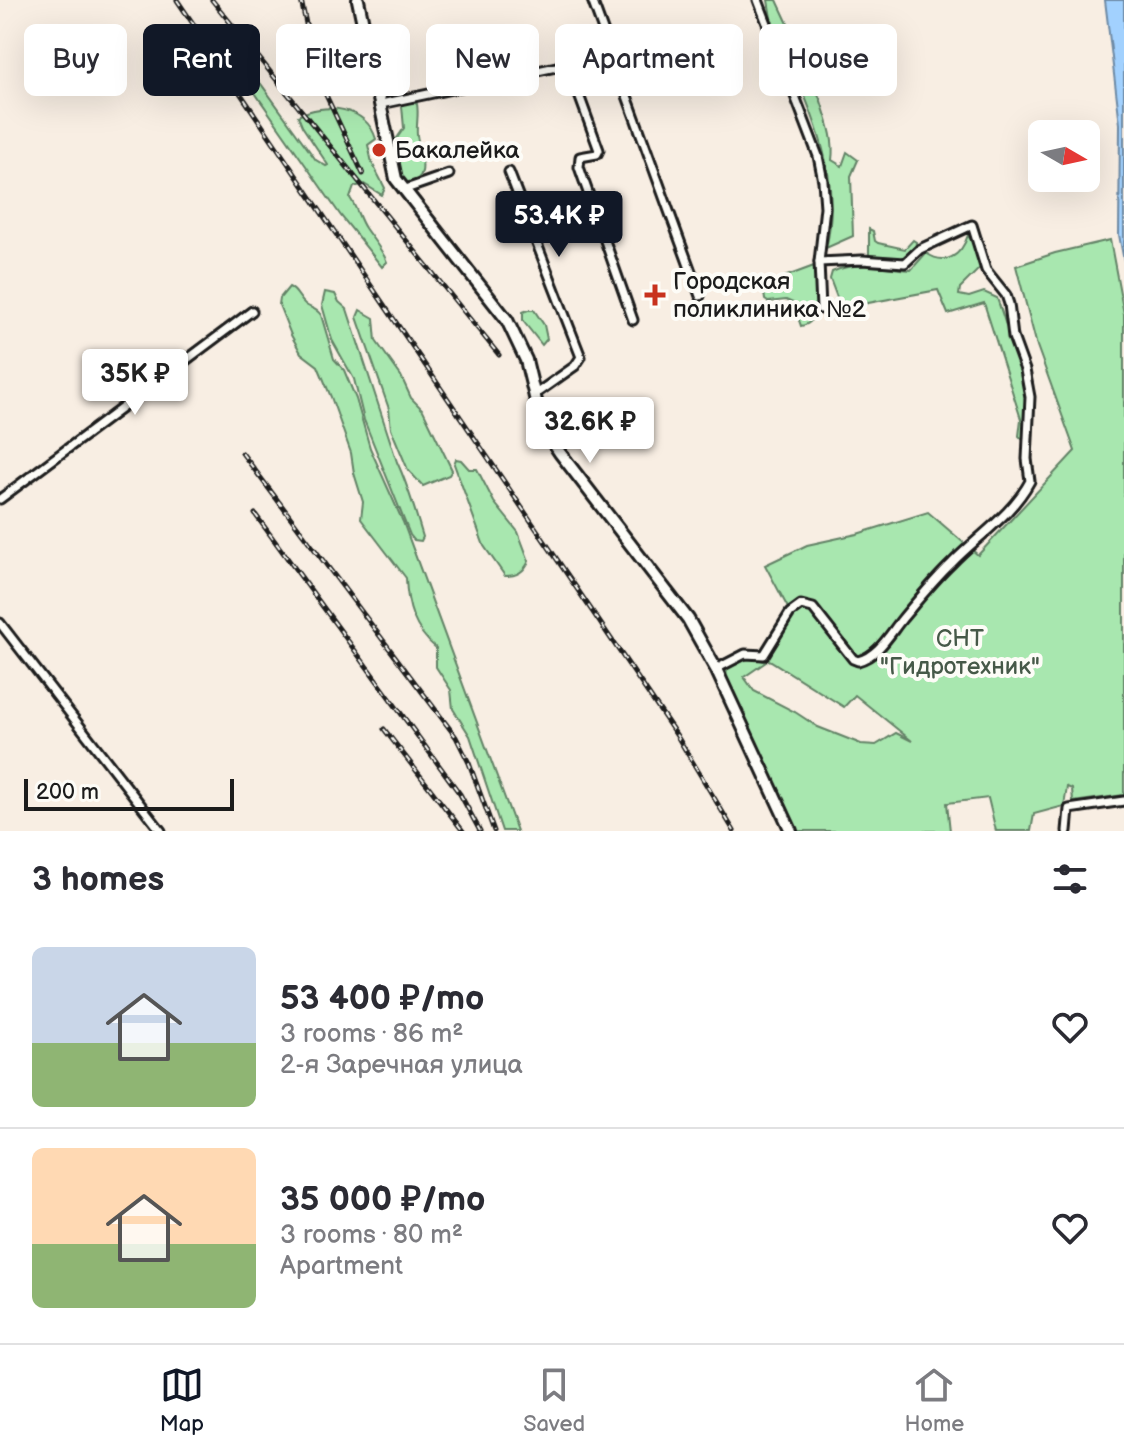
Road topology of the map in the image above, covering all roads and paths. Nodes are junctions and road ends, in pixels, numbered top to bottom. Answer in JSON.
{"nodes":[{"id":1,"x":358,"y":0,"type":"edge"},
{"id":2,"x":592,"y":0,"type":"edge"},
{"id":3,"x":758,"y":0,"type":"edge"},
{"id":4,"x":601,"y":24,"type":"edge"},
{"id":5,"x":555,"y":68,"type":"edge"},
{"id":6,"x":579,"y":96,"type":"edge"},
{"id":7,"x":628,"y":96,"type":"edge"},
{"id":8,"x":381,"y":104,"type":"junction"},
{"id":9,"x":509,"y":172,"type":"dead end"},
{"id":10,"x":449,"y":174,"type":"dead end"},
{"id":11,"x":403,"y":190,"type":"junction"},
{"id":12,"x":819,"y":262,"type":"junction"},
{"id":13,"x":700,"y":296,"type":"dead end"},
{"id":14,"x":821,"y":309,"type":"dead end"},
{"id":15,"x":252,"y":311,"type":"dead end"},
{"id":16,"x":633,"y":320,"type":"dead end"},
{"id":17,"x":534,"y":395,"type":"junction"},
{"id":18,"x":0,"y":499,"type":"edge"},
{"id":19,"x":0,"y":623,"type":"edge"},
{"id":20,"x":716,"y":669,"type":"junction"},
{"id":21,"x":1124,"y":801,"type":"edge"},
{"id":22,"x":161,"y":831,"type":"edge"},
{"id":23,"x":791,"y":831,"type":"edge"},
{"id":24,"x":1067,"y":831,"type":"edge"}],
"edges":[{"from":1,"to":8,"type":"street"},
{"from":2,"to":4,"type":"street"},
{"from":3,"to":12,"type":"street"},
{"from":5,"to":8,"type":"street"},
{"from":6,"to":16,"type":"street"},
{"from":7,"to":13,"type":"street"},
{"from":8,"to":11,"type":"street"},
{"from":9,"to":17,"type":"street"},
{"from":10,"to":11,"type":"street"},
{"from":11,"to":17,"type":"street"},
{"from":12,"to":14,"type":"street"},
{"from":12,"to":20,"type":"street"},
{"from":15,"to":18,"type":"street"},
{"from":17,"to":20,"type":"street"},
{"from":19,"to":22,"type":"street"},
{"from":20,"to":23,"type":"street"},
{"from":21,"to":24,"type":"street"}]}
